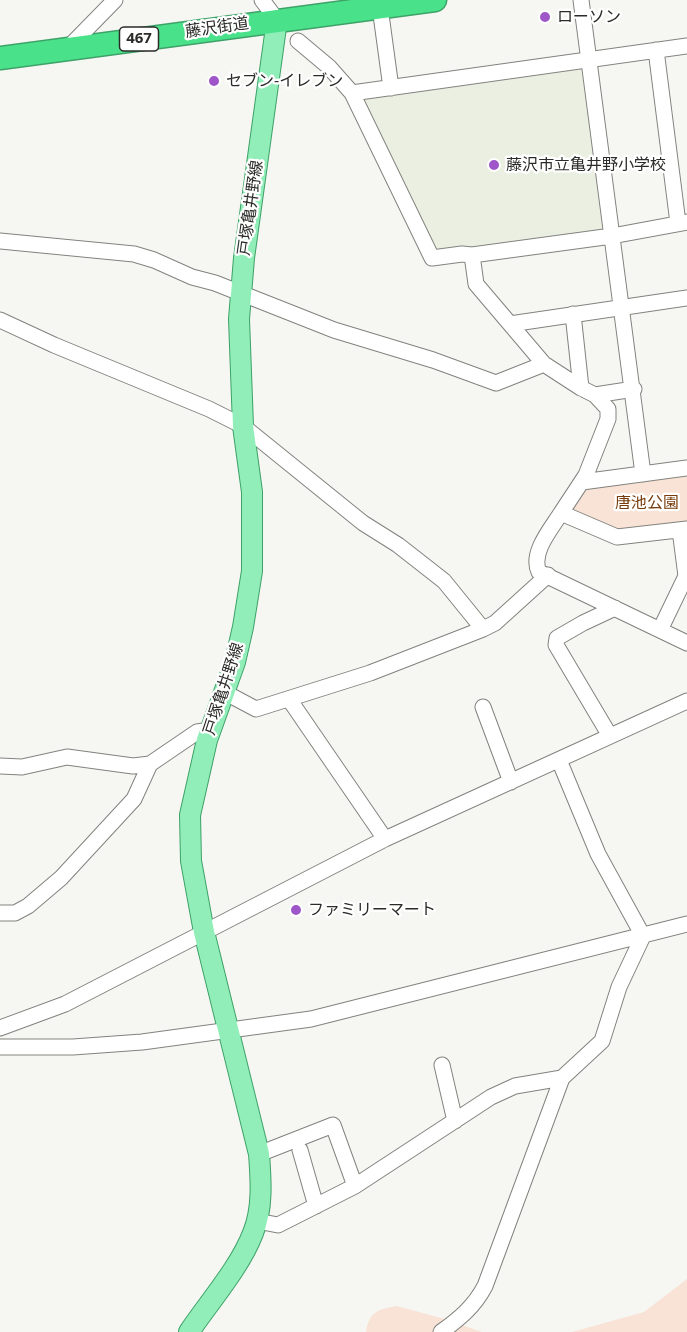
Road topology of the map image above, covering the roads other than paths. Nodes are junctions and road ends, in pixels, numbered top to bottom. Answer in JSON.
{"nodes":[{"id":1,"x":115,"y":0,"type":"edge"},
{"id":2,"x":262,"y":0,"type":"edge"},
{"id":3,"x":435,"y":0,"type":"edge"},
{"id":4,"x":581,"y":0,"type":"edge"},
{"id":5,"x":379,"y":4,"type":"edge"},
{"id":6,"x":346,"y":6,"type":"edge"},
{"id":7,"x":277,"y":20,"type":"junction"},
{"id":8,"x":298,"y":41,"type":"dead end"},
{"id":9,"x":687,"y":46,"type":"edge"},
{"id":10,"x":67,"y":49,"type":"junction"},
{"id":11,"x":656,"y":50,"type":"junction"},
{"id":12,"x":0,"y":58,"type":"edge"},
{"id":13,"x":589,"y":60,"type":"junction"},
{"id":14,"x":392,"y":88,"type":"junction"},
{"id":15,"x":352,"y":93,"type":"junction"},
{"id":16,"x":683,"y":223,"type":"edge"},
{"id":17,"x":612,"y":236,"type":"junction"},
{"id":18,"x":0,"y":241,"type":"edge"},
{"id":19,"x":472,"y":255,"type":"junction"},
{"id":20,"x":241,"y":295,"type":"junction"},
{"id":21,"x":687,"y":298,"type":"edge"},
{"id":22,"x":621,"y":307,"type":"junction"},
{"id":23,"x":573,"y":314,"type":"junction"},
{"id":24,"x":0,"y":320,"type":"edge"},
{"id":25,"x":510,"y":324,"type":"junction"},
{"id":26,"x":544,"y":363,"type":"junction"},
{"id":27,"x":634,"y":389,"type":"junction"},
{"id":28,"x":588,"y":392,"type":"junction"},
{"id":29,"x":243,"y":426,"type":"junction"},
{"id":30,"x":687,"y":468,"type":"edge"},
{"id":31,"x":643,"y":474,"type":"junction"},
{"id":32,"x":582,"y":482,"type":"junction"},
{"id":33,"x":561,"y":513,"type":"junction"},
{"id":34,"x":684,"y":529,"type":"edge"},
{"id":35,"x":548,"y":575,"type":"junction"},
{"id":36,"x":615,"y":608,"type":"junction"},
{"id":37,"x":483,"y":629,"type":"junction"},
{"id":38,"x":660,"y":630,"type":"junction"},
{"id":39,"x":687,"y":643,"type":"edge"},
{"id":40,"x":224,"y":692,"type":"junction"},
{"id":41,"x":289,"y":699,"type":"junction"},
{"id":42,"x":687,"y":701,"type":"edge"},
{"id":43,"x":483,"y":707,"type":"dead end"},
{"id":44,"x":210,"y":730,"type":"junction"},
{"id":45,"x":610,"y":736,"type":"junction"},
{"id":46,"x":559,"y":760,"type":"junction"},
{"id":47,"x":150,"y":764,"type":"junction"},
{"id":48,"x":0,"y":766,"type":"edge"},
{"id":49,"x":510,"y":782,"type":"junction"},
{"id":50,"x":385,"y":839,"type":"junction"},
{"id":51,"x":0,"y":914,"type":"edge"},
{"id":52,"x":687,"y":924,"type":"edge"},
{"id":53,"x":204,"y":932,"type":"junction"},
{"id":54,"x":643,"y":936,"type":"junction"},
{"id":55,"x":0,"y":1028,"type":"edge"},
{"id":56,"x":230,"y":1031,"type":"junction"},
{"id":57,"x":0,"y":1047,"type":"edge"},
{"id":58,"x":442,"y":1065,"type":"dead end"},
{"id":59,"x":562,"y":1078,"type":"junction"},
{"id":60,"x":455,"y":1121,"type":"junction"},
{"id":61,"x":300,"y":1150,"type":"dead end"},
{"id":62,"x":259,"y":1154,"type":"junction"},
{"id":63,"x":355,"y":1186,"type":"junction"},
{"id":64,"x":316,"y":1206,"type":"junction"},
{"id":65,"x":256,"y":1221,"type":"junction"},
{"id":66,"x":189,"y":1332,"type":"edge"},
{"id":67,"x":441,"y":1332,"type":"edge"}],
"edges":[{"from":1,"to":10,"type":"street"},
{"from":2,"to":7,"type":"street"},
{"from":3,"to":5,"type":"highway","name":"藤沢街道","number":"467"},
{"from":4,"to":13,"type":"street"},
{"from":5,"to":6,"type":"highway","name":"藤沢街道","number":"467"},
{"from":5,"to":14,"type":"street"},
{"from":6,"to":7,"type":"highway","name":"藤沢街道","number":"467"},
{"from":7,"to":10,"type":"highway","name":"藤沢街道","number":"467"},
{"from":7,"to":20,"type":"main road","name":"戸塚亀井野線"},
{"from":8,"to":15,"type":"street"},
{"from":9,"to":11,"type":"street"},
{"from":10,"to":12,"type":"highway","name":"藤沢街道","number":"467"},
{"from":11,"to":13,"type":"street"},
{"from":11,"to":16,"type":"street"},
{"from":13,"to":14,"type":"street"},
{"from":13,"to":17,"type":"street"},
{"from":14,"to":15,"type":"street"},
{"from":15,"to":19,"type":"street"},
{"from":16,"to":17,"type":"street"},
{"from":17,"to":19,"type":"street"},
{"from":17,"to":22,"type":"street"},
{"from":18,"to":20,"type":"street"},
{"from":19,"to":25,"type":"street"},
{"from":20,"to":26,"type":"street"},
{"from":20,"to":29,"type":"main road","name":"戸塚亀井野線"},
{"from":21,"to":22,"type":"street"},
{"from":22,"to":23,"type":"street"},
{"from":22,"to":27,"type":"street"},
{"from":23,"to":25,"type":"street"},
{"from":23,"to":28,"type":"street"},
{"from":24,"to":29,"type":"street"},
{"from":25,"to":26,"type":"street"},
{"from":26,"to":28,"type":"street"},
{"from":27,"to":28,"type":"street"},
{"from":27,"to":31,"type":"street"},
{"from":28,"to":32,"type":"street"},
{"from":29,"to":37,"type":"street"},
{"from":29,"to":40,"type":"main road","name":"戸塚亀井野線"},
{"from":30,"to":31,"type":"street"},
{"from":31,"to":32,"type":"street"},
{"from":32,"to":33,"type":"street"},
{"from":33,"to":34,"type":"street"},
{"from":33,"to":35,"type":"street"},
{"from":34,"to":38,"type":"street"},
{"from":35,"to":36,"type":"street"},
{"from":35,"to":37,"type":"street"},
{"from":36,"to":38,"type":"street"},
{"from":36,"to":45,"type":"street"},
{"from":37,"to":41,"type":"street"},
{"from":38,"to":39,"type":"street"},
{"from":40,"to":41,"type":"street"},
{"from":40,"to":44,"type":"main road","name":"戸塚亀井野線"},
{"from":41,"to":50,"type":"street"},
{"from":42,"to":45,"type":"street"},
{"from":43,"to":49,"type":"street"},
{"from":44,"to":47,"type":"street"},
{"from":44,"to":53,"type":"main road","name":"戸塚亀井野線"},
{"from":45,"to":46,"type":"street"},
{"from":46,"to":49,"type":"street"},
{"from":46,"to":54,"type":"street"},
{"from":47,"to":48,"type":"street"},
{"from":47,"to":51,"type":"street"},
{"from":49,"to":50,"type":"street"},
{"from":50,"to":53,"type":"street"},
{"from":52,"to":54,"type":"street"},
{"from":53,"to":55,"type":"street"},
{"from":53,"to":56,"type":"main road","name":"戸塚亀井野線"},
{"from":54,"to":56,"type":"street"},
{"from":54,"to":59,"type":"street"},
{"from":56,"to":57,"type":"street"},
{"from":56,"to":62,"type":"main road","name":"戸塚亀井野線"},
{"from":58,"to":60,"type":"street"},
{"from":59,"to":60,"type":"street"},
{"from":59,"to":67,"type":"street"},
{"from":60,"to":63,"type":"street"},
{"from":61,"to":64,"type":"street"},
{"from":62,"to":63,"type":"street"},
{"from":62,"to":65,"type":"main road","name":"戸塚亀井野線"},
{"from":63,"to":64,"type":"street"},
{"from":64,"to":65,"type":"street"},
{"from":65,"to":66,"type":"main road","name":"戸塚亀井野線"}]}
